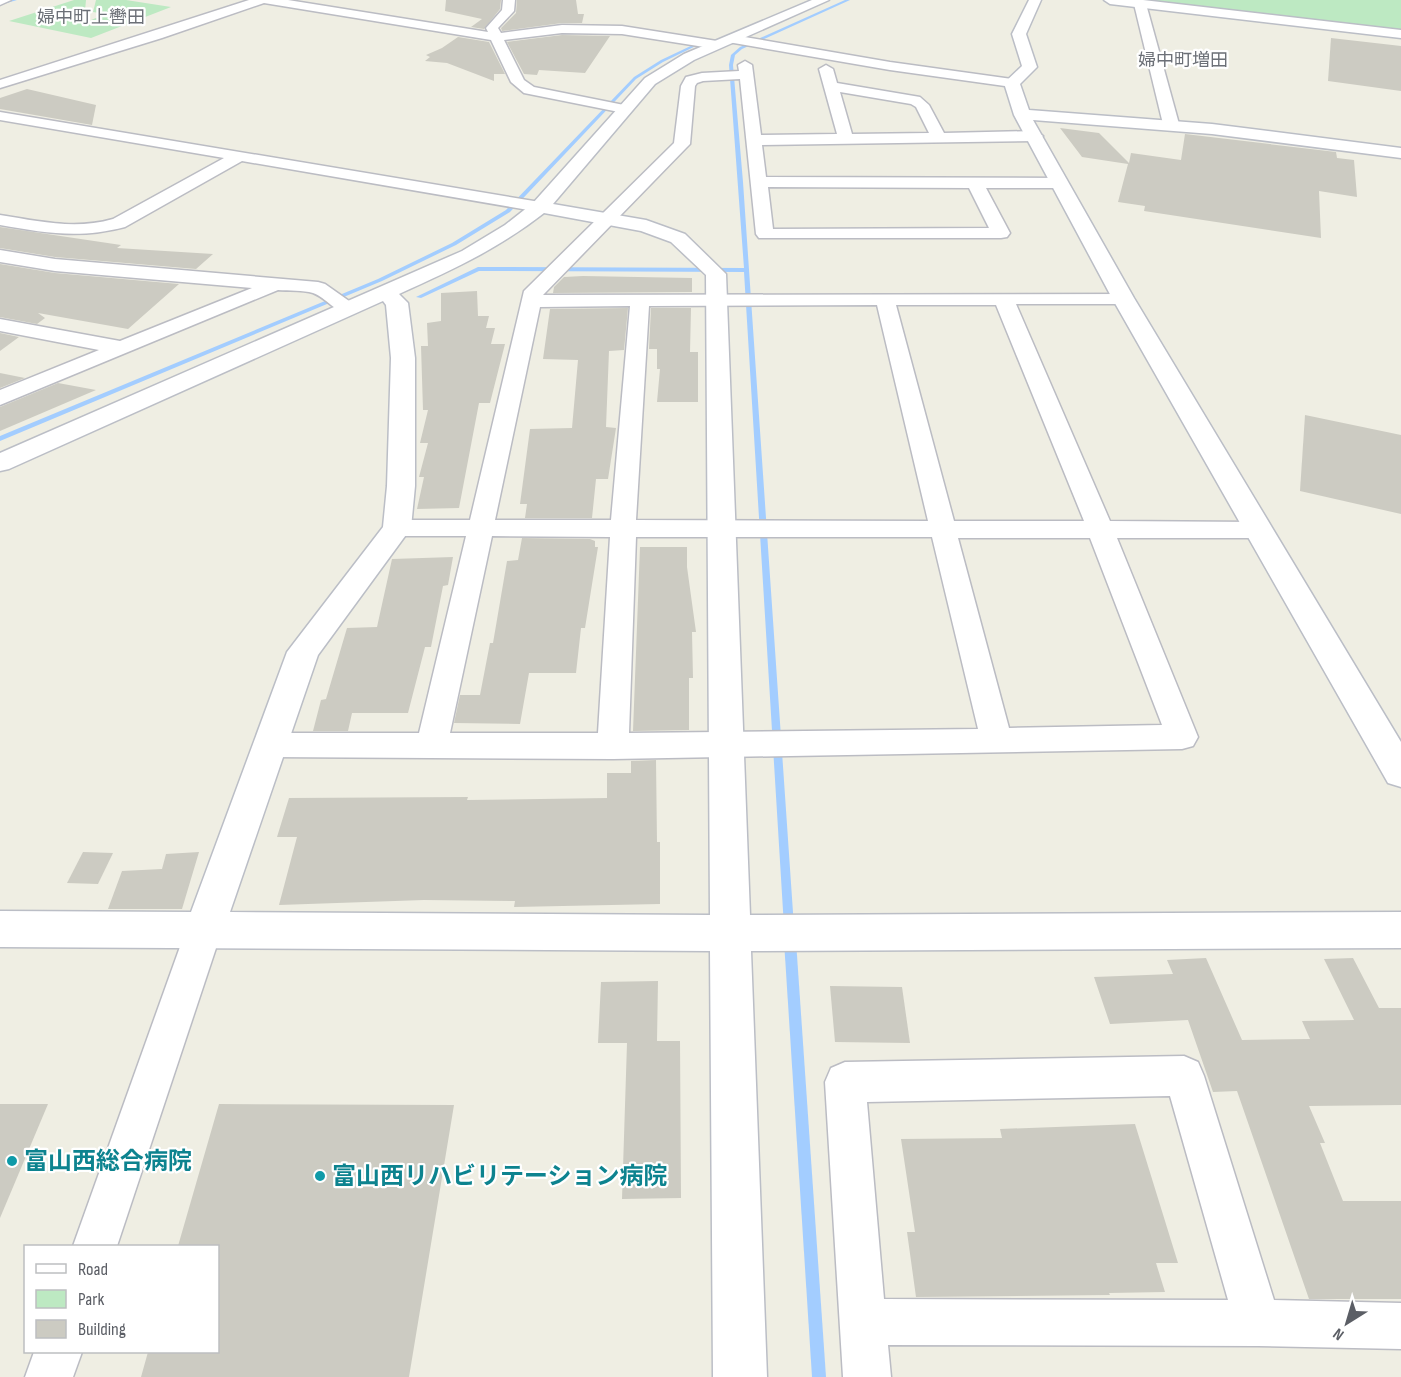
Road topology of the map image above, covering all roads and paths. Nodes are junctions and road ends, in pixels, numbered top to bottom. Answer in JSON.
{"nodes":[{"id":1,"x":5,"y":0,"type":"edge"},
{"id":2,"x":261,"y":0,"type":"edge"},
{"id":3,"x":266,"y":0,"type":"edge"},
{"id":4,"x":509,"y":0,"type":"edge"},
{"id":5,"x":823,"y":0,"type":"edge"},
{"id":6,"x":1035,"y":0,"type":"edge"},
{"id":7,"x":1110,"y":0,"type":"edge"},
{"id":8,"x":0,"y":2,"type":"edge"},
{"id":9,"x":1140,"y":4,"type":"junction"},
{"id":10,"x":1401,"y":34,"type":"edge"},
{"id":11,"x":496,"y":37,"type":"junction"},
{"id":12,"x":733,"y":39,"type":"junction"},
{"id":13,"x":717,"y":45,"type":"junction"},
{"id":14,"x":822,"y":54,"type":"junction"},
{"id":15,"x":1012,"y":82,"type":"junction"},
{"id":16,"x":0,"y":84,"type":"edge"},
{"id":17,"x":831,"y":86,"type":"junction"},
{"id":18,"x":624,"y":109,"type":"junction"},
{"id":19,"x":1022,"y":115,"type":"junction"},
{"id":20,"x":0,"y":116,"type":"edge"},
{"id":21,"x":1171,"y":124,"type":"junction"},
{"id":22,"x":1035,"y":136,"type":"junction"},
{"id":23,"x":846,"y":138,"type":"junction"},
{"id":24,"x":939,"y":138,"type":"junction"},
{"id":25,"x":754,"y":140,"type":"junction"},
{"id":26,"x":1401,"y":153,"type":"edge"},
{"id":27,"x":238,"y":157,"type":"junction"},
{"id":28,"x":759,"y":182,"type":"junction"},
{"id":29,"x":975,"y":183,"type":"junction"},
{"id":30,"x":1060,"y":183,"type":"junction"},
{"id":31,"x":540,"y":207,"type":"junction"},
{"id":32,"x":607,"y":218,"type":"junction"},
{"id":33,"x":0,"y":220,"type":"edge"},
{"id":34,"x":119,"y":224,"type":"junction"},
{"id":35,"x":0,"y":255,"type":"edge"},
{"id":36,"x":55,"y":265,"type":"junction"},
{"id":37,"x":277,"y":285,"type":"junction"},
{"id":38,"x":385,"y":292,"type":"junction"},
{"id":39,"x":1123,"y":298,"type":"junction"},
{"id":40,"x":885,"y":299,"type":"junction"},
{"id":41,"x":1004,"y":299,"type":"junction"},
{"id":42,"x":640,"y":300,"type":"junction"},
{"id":43,"x":718,"y":300,"type":"junction"},
{"id":44,"x":532,"y":301,"type":"junction"},
{"id":45,"x":349,"y":308,"type":"junction"},
{"id":46,"x":0,"y":325,"type":"edge"},
{"id":47,"x":123,"y":348,"type":"junction"},
{"id":48,"x":0,"y":398,"type":"edge"},
{"id":49,"x":0,"y":464,"type":"edge"},
{"id":50,"x":623,"y":527,"type":"junction"},
{"id":51,"x":397,"y":528,"type":"junction"},
{"id":52,"x":480,"y":528,"type":"junction"},
{"id":53,"x":722,"y":528,"type":"junction"},
{"id":54,"x":941,"y":528,"type":"junction"},
{"id":55,"x":1100,"y":529,"type":"junction"},
{"id":56,"x":1257,"y":530,"type":"junction"},
{"id":57,"x":997,"y":741,"type":"junction"},
{"id":58,"x":270,"y":745,"type":"junction"},
{"id":59,"x":432,"y":746,"type":"junction"},
{"id":60,"x":725,"y":746,"type":"junction"},
{"id":61,"x":613,"y":747,"type":"junction"},
{"id":62,"x":1401,"y":773,"type":"edge"},
{"id":63,"x":0,"y":929,"type":"edge"},
{"id":64,"x":204,"y":930,"type":"junction"},
{"id":65,"x":1401,"y":930,"type":"edge"},
{"id":66,"x":732,"y":933,"type":"junction"},
{"id":67,"x":94,"y":1245,"type":"edge"},
{"id":68,"x":863,"y":1322,"type":"junction"},
{"id":69,"x":1258,"y":1323,"type":"junction"},
{"id":70,"x":1401,"y":1326,"type":"edge"},
{"id":71,"x":58,"y":1353,"type":"edge"},
{"id":72,"x":49,"y":1377,"type":"edge"},
{"id":73,"x":740,"y":1377,"type":"edge"},
{"id":74,"x":867,"y":1377,"type":"edge"}],
"edges":[{"from":1,"to":8,"type":"street"},
{"from":2,"to":16,"type":"street"},
{"from":3,"to":11,"type":"street"},
{"from":4,"to":11,"type":"street"},
{"from":5,"to":12,"type":"street"},
{"from":6,"to":15,"type":"street"},
{"from":7,"to":9,"type":"street"},
{"from":9,"to":10,"type":"street"},
{"from":9,"to":21,"type":"street"},
{"from":11,"to":13,"type":"street"},
{"from":11,"to":18,"type":"street"},
{"from":12,"to":13,"type":"street"},
{"from":12,"to":14,"type":"street"},
{"from":13,"to":18,"type":"street"},
{"from":14,"to":15,"type":"street"},
{"from":14,"to":17,"type":"street"},
{"from":15,"to":19,"type":"street"},
{"from":17,"to":23,"type":"street"},
{"from":17,"to":24,"type":"street"},
{"from":18,"to":31,"type":"street"},
{"from":19,"to":21,"type":"street"},
{"from":19,"to":22,"type":"street"},
{"from":20,"to":27,"type":"street"},
{"from":21,"to":26,"type":"street"},
{"from":22,"to":24,"type":"street"},
{"from":22,"to":30,"type":"street"},
{"from":23,"to":24,"type":"street"},
{"from":23,"to":25,"type":"street"},
{"from":25,"to":28,"type":"street"},
{"from":25,"to":32,"type":"street"},
{"from":27,"to":31,"type":"street"},
{"from":27,"to":34,"type":"street"},
{"from":28,"to":29,"type":"street"},
{"from":28,"to":29,"type":"street"},
{"from":29,"to":30,"type":"street"},
{"from":30,"to":39,"type":"street"},
{"from":31,"to":32,"type":"street"},
{"from":31,"to":38,"type":"street"},
{"from":32,"to":43,"type":"street"},
{"from":32,"to":44,"type":"street"},
{"from":33,"to":34,"type":"street"},
{"from":34,"to":36,"type":"street"},
{"from":35,"to":36,"type":"street"},
{"from":36,"to":37,"type":"street"},
{"from":37,"to":45,"type":"street"},
{"from":37,"to":47,"type":"street"},
{"from":38,"to":45,"type":"street"},
{"from":38,"to":51,"type":"street"},
{"from":39,"to":41,"type":"street"},
{"from":39,"to":56,"type":"street"},
{"from":40,"to":41,"type":"street"},
{"from":40,"to":43,"type":"street"},
{"from":40,"to":54,"type":"street"},
{"from":41,"to":55,"type":"street"},
{"from":42,"to":43,"type":"street"},
{"from":42,"to":44,"type":"street"},
{"from":42,"to":50,"type":"street"},
{"from":43,"to":53,"type":"street"},
{"from":44,"to":52,"type":"street"},
{"from":45,"to":49,"type":"street"},
{"from":46,"to":47,"type":"street"},
{"from":47,"to":48,"type":"street"},
{"from":50,"to":52,"type":"street"},
{"from":50,"to":53,"type":"street"},
{"from":50,"to":61,"type":"street"},
{"from":51,"to":52,"type":"street"},
{"from":51,"to":58,"type":"street"},
{"from":52,"to":59,"type":"street"},
{"from":53,"to":54,"type":"street"},
{"from":53,"to":60,"type":"street"},
{"from":54,"to":55,"type":"street"},
{"from":54,"to":57,"type":"street"},
{"from":55,"to":56,"type":"street"},
{"from":55,"to":57,"type":"street"},
{"from":56,"to":62,"type":"street"},
{"from":57,"to":60,"type":"street"},
{"from":58,"to":59,"type":"street"},
{"from":58,"to":64,"type":"street"},
{"from":59,"to":61,"type":"street"},
{"from":60,"to":61,"type":"street"},
{"from":60,"to":66,"type":"street"},
{"from":63,"to":64,"type":"street"},
{"from":64,"to":66,"type":"street"},
{"from":64,"to":67,"type":"street"},
{"from":65,"to":66,"type":"street"},
{"from":66,"to":73,"type":"street"},
{"from":68,"to":69,"type":"street"},
{"from":68,"to":69,"type":"street"},
{"from":68,"to":74,"type":"street"},
{"from":69,"to":70,"type":"street"},
{"from":71,"to":72,"type":"street"}]}
